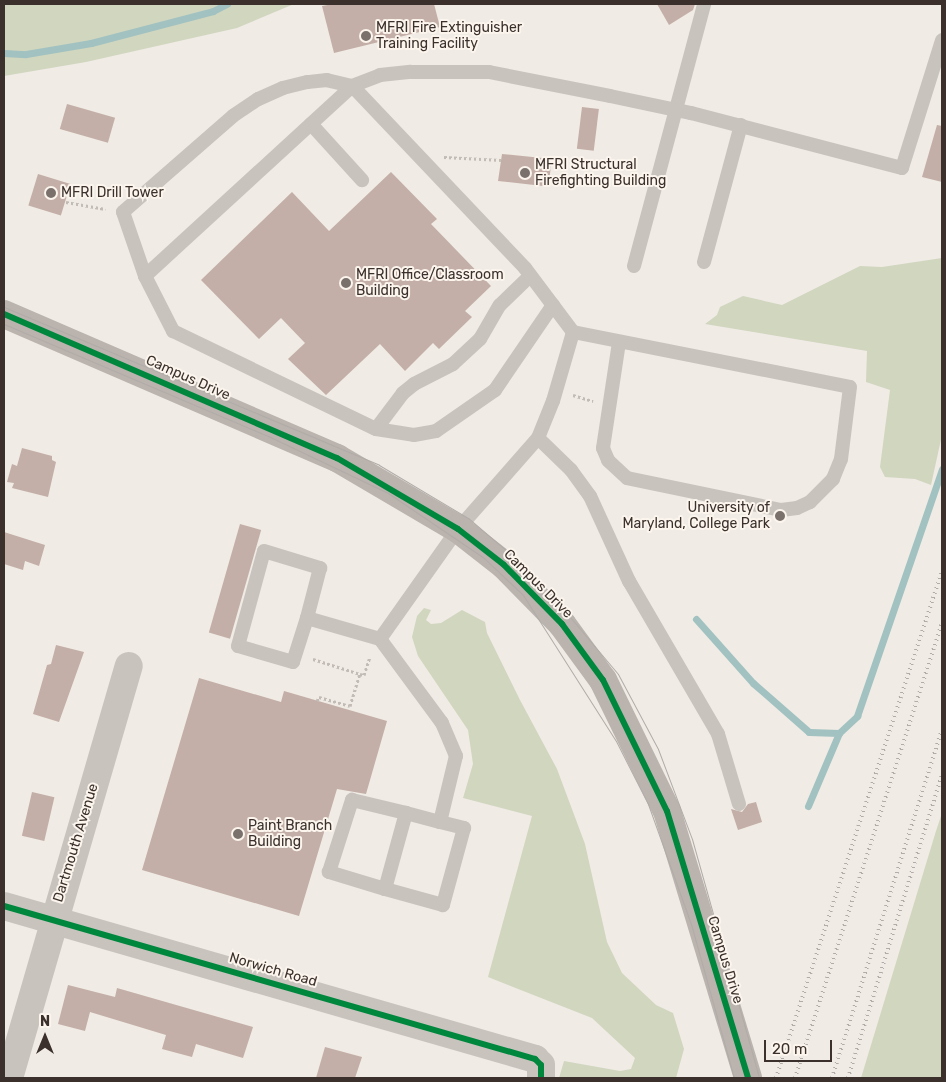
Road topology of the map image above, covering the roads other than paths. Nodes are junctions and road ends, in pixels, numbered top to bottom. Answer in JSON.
{"nodes":[{"id":1,"x":704,"y":4,"type":"edge"},
{"id":2,"x":942,"y":40,"type":"edge"},
{"id":3,"x":352,"y":86,"type":"junction"},
{"id":4,"x":674,"y":110,"type":"junction"},
{"id":5,"x":311,"y":124,"type":"junction"},
{"id":6,"x":740,"y":125,"type":"junction"},
{"id":7,"x":362,"y":180,"type":"dead end"},
{"id":8,"x":704,"y":262,"type":"dead end"},
{"id":9,"x":634,"y":266,"type":"dead end"},
{"id":10,"x":145,"y":276,"type":"junction"},
{"id":11,"x":530,"y":276,"type":"junction"},
{"id":12,"x":553,"y":305,"type":"junction"},
{"id":13,"x":4,"y":314,"type":"edge"},
{"id":14,"x":573,"y":332,"type":"junction"},
{"id":15,"x":619,"y":342,"type":"junction"},
{"id":16,"x":376,"y":429,"type":"junction"},
{"id":17,"x":538,"y":438,"type":"junction"},
{"id":18,"x":458,"y":529,"type":"junction"},
{"id":19,"x":308,"y":618,"type":"junction"},
{"id":20,"x":380,"y":639,"type":"junction"},
{"id":21,"x":129,"y":666,"type":"dead end"},
{"id":22,"x":739,"y":804,"type":"dead end"},
{"id":23,"x":406,"y":813,"type":"junction"},
{"id":24,"x":440,"y":822,"type":"junction"},
{"id":25,"x":385,"y":889,"type":"junction"},
{"id":26,"x":4,"y":906,"type":"edge"},
{"id":27,"x":53,"y":920,"type":"junction"},
{"id":28,"x":538,"y":1068,"type":"edge"},
{"id":29,"x":9,"y":1078,"type":"edge"},
{"id":30,"x":748,"y":1078,"type":"edge"}],
"edges":[{"from":1,"to":4,"type":"lane"},
{"from":2,"to":6,"type":"lane"},
{"from":3,"to":4,"type":"lane"},
{"from":3,"to":5,"type":"lane"},
{"from":3,"to":10,"type":"lane"},
{"from":3,"to":11,"type":"lane"},
{"from":4,"to":6,"type":"lane"},
{"from":4,"to":9,"type":"lane"},
{"from":5,"to":7,"type":"lane"},
{"from":5,"to":10,"type":"lane"},
{"from":6,"to":8,"type":"lane"},
{"from":10,"to":16,"type":"lane"},
{"from":11,"to":12,"type":"lane"},
{"from":11,"to":16,"type":"lane"},
{"from":12,"to":14,"type":"lane"},
{"from":12,"to":16,"type":"lane"},
{"from":13,"to":18,"type":"main road","name":"Campus Drive"},
{"from":14,"to":15,"type":"lane"},
{"from":14,"to":17,"type":"lane"},
{"from":15,"to":15,"type":"lane"},
{"from":17,"to":18,"type":"lane"},
{"from":17,"to":22,"type":"lane"},
{"from":18,"to":20,"type":"lane"},
{"from":18,"to":30,"type":"main road","name":"Campus Drive"},
{"from":19,"to":19,"type":"lane"},
{"from":19,"to":20,"type":"lane"},
{"from":20,"to":24,"type":"lane"},
{"from":21,"to":27,"type":"street","name":"Dartmouth Avenue"},
{"from":23,"to":24,"type":"lane"},
{"from":23,"to":25,"type":"lane"},
{"from":23,"to":25,"type":"lane"},
{"from":24,"to":25,"type":"lane"},
{"from":26,"to":27,"type":"street","name":"Norwich Road"},
{"from":27,"to":28,"type":"street","name":"Norwich Road"},
{"from":27,"to":29,"type":"street","name":"Dartmouth Avenue"}]}
